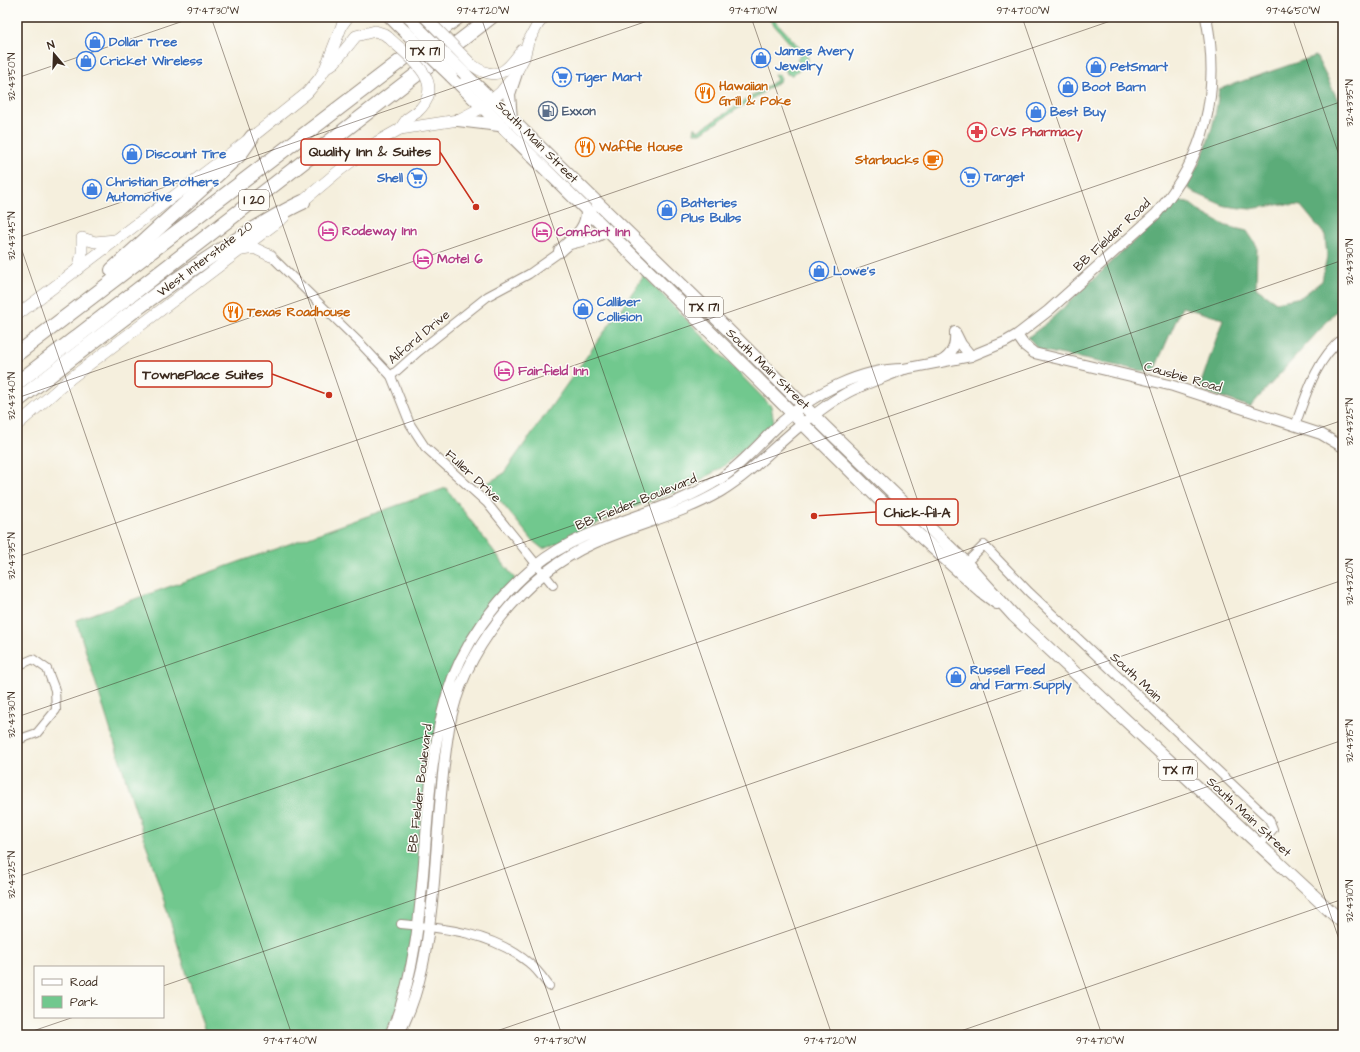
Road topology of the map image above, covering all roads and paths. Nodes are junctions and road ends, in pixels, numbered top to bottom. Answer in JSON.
{"nodes":[{"id":1,"x":348,"y":17,"type":"edge"},
{"id":2,"x":390,"y":17,"type":"edge"},
{"id":3,"x":425,"y":17,"type":"edge"},
{"id":4,"x":458,"y":17,"type":"edge"},
{"id":5,"x":491,"y":17,"type":"edge"},
{"id":6,"x":544,"y":17,"type":"edge"},
{"id":7,"x":1206,"y":17,"type":"edge"},
{"id":8,"x":405,"y":21,"type":"edge"},
{"id":9,"x":528,"y":42,"type":"junction"},
{"id":10,"x":325,"y":69,"type":"junction"},
{"id":11,"x":464,"y":73,"type":"junction"},
{"id":12,"x":516,"y":73,"type":"junction"},
{"id":13,"x":487,"y":104,"type":"junction"},
{"id":14,"x":511,"y":119,"type":"junction"},
{"id":15,"x":458,"y":120,"type":"junction"},
{"id":16,"x":499,"y":125,"type":"junction"},
{"id":17,"x":400,"y":129,"type":"junction"},
{"id":18,"x":252,"y":137,"type":"junction"},
{"id":19,"x":303,"y":202,"type":"junction"},
{"id":20,"x":587,"y":211,"type":"junction"},
{"id":21,"x":615,"y":219,"type":"junction"},
{"id":22,"x":267,"y":230,"type":"junction"},
{"id":23,"x":608,"y":232,"type":"junction"},
{"id":24,"x":115,"y":240,"type":"junction"},
{"id":25,"x":637,"y":241,"type":"junction"},
{"id":26,"x":241,"y":250,"type":"junction"},
{"id":27,"x":560,"y":250,"type":"junction"},
{"id":28,"x":271,"y":256,"type":"junction"},
{"id":29,"x":78,"y":269,"type":"junction"},
{"id":30,"x":17,"y":315,"type":"edge"},
{"id":31,"x":48,"y":330,"type":"junction"},
{"id":32,"x":1017,"y":335,"type":"junction"},
{"id":33,"x":1343,"y":338,"type":"edge"},
{"id":34,"x":17,"y":354,"type":"edge"},
{"id":35,"x":971,"y":356,"type":"junction"},
{"id":36,"x":935,"y":364,"type":"junction"},
{"id":37,"x":904,"y":369,"type":"junction"},
{"id":38,"x":391,"y":376,"type":"junction"},
{"id":39,"x":17,"y":383,"type":"edge"},
{"id":40,"x":17,"y":401,"type":"edge"},
{"id":41,"x":804,"y":406,"type":"junction"},
{"id":42,"x":793,"y":414,"type":"junction"},
{"id":43,"x":813,"y":415,"type":"junction"},
{"id":44,"x":803,"y":423,"type":"junction"},
{"id":45,"x":17,"y":425,"type":"edge"},
{"id":46,"x":1296,"y":426,"type":"junction"},
{"id":47,"x":1343,"y":447,"type":"edge"},
{"id":48,"x":966,"y":563,"type":"junction"},
{"id":49,"x":540,"y":569,"type":"junction"},
{"id":50,"x":552,"y":586,"type":"dead end"},
{"id":51,"x":1014,"y":616,"type":"junction"},
{"id":52,"x":17,"y":666,"type":"edge"},
{"id":53,"x":17,"y":740,"type":"edge"},
{"id":54,"x":1259,"y":845,"type":"junction"},
{"id":55,"x":1343,"y":923,"type":"edge"},
{"id":56,"x":401,"y":924,"type":"dead end"},
{"id":57,"x":418,"y":926,"type":"junction"},
{"id":58,"x":430,"y":928,"type":"junction"},
{"id":59,"x":549,"y":986,"type":"dead end"},
{"id":60,"x":390,"y":1035,"type":"edge"},
{"id":61,"x":398,"y":1035,"type":"edge"}],
"edges":[{"from":1,"to":10,"type":"main road"},
{"from":2,"to":8,"type":"main road","name":"South Main Street","number":"TX 171"},
{"from":3,"to":11,"type":"main road","bridge":true},
{"from":4,"to":31,"type":"highway","number":"I 20"},
{"from":5,"to":39,"type":"highway","number":"I 20"},
{"from":6,"to":9,"type":"main road"},
{"from":7,"to":32,"type":"street","name":"BB Fielder Road"},
{"from":8,"to":11,"type":"main road","name":"South Main Street","number":"TX 171","bridge":true},
{"from":9,"to":11,"type":"main road"},
{"from":9,"to":12,"type":"main road"},
{"from":10,"to":17,"type":"main road","bridge":true},
{"from":10,"to":18,"type":"main road"},
{"from":11,"to":13,"type":"main road","name":"South Main Street","number":"TX 171"},
{"from":12,"to":13,"type":"main road"},
{"from":12,"to":14,"type":"main road"},
{"from":13,"to":14,"type":"main road","name":"South Main Street","number":"TX 171"},
{"from":13,"to":15,"type":"main road","name":"West Interstate 20"},
{"from":13,"to":16,"type":"main road","name":"South Main Street","number":"TX 171"},
{"from":14,"to":21,"type":"main road","name":"South Main Street","number":"TX 171"},
{"from":15,"to":16,"type":"main road"},
{"from":15,"to":17,"type":"main road","name":"West Interstate 20"},
{"from":16,"to":20,"type":"main road","name":"South Main Street","number":"TX 171"},
{"from":17,"to":19,"type":"main road","name":"West Interstate 20"},
{"from":18,"to":24,"type":"main road"},
{"from":18,"to":31,"type":"highway"},
{"from":19,"to":22,"type":"main road","name":"West Interstate 20"},
{"from":19,"to":40,"type":"highway"},
{"from":20,"to":21,"type":"main road"},
{"from":20,"to":23,"type":"main road","name":"South Main Street","number":"TX 171"},
{"from":20,"to":27,"type":"main road"},
{"from":21,"to":25,"type":"main road","name":"South Main Street","number":"TX 171"},
{"from":22,"to":26,"type":"main road","name":"West Interstate 20"},
{"from":22,"to":28,"type":"main road"},
{"from":23,"to":25,"type":"main road"},
{"from":23,"to":27,"type":"street","name":"Alford Drive"},
{"from":23,"to":42,"type":"main road","name":"South Main Street","number":"TX 171"},
{"from":24,"to":29,"type":"main road"},
{"from":24,"to":29,"type":"main road"},
{"from":25,"to":41,"type":"main road","name":"South Main Street","number":"TX 171"},
{"from":26,"to":28,"type":"main road"},
{"from":26,"to":45,"type":"main road","name":"West Interstate 20"},
{"from":27,"to":38,"type":"street","name":"Alford Drive"},
{"from":28,"to":38,"type":"street","name":"Alford Drive"},
{"from":29,"to":30,"type":"main road"},
{"from":31,"to":34,"type":"highway","number":"I 20"},
{"from":32,"to":35,"type":"street","name":"BB Fielder Road"},
{"from":32,"to":46,"type":"street","name":"Causbie Road"},
{"from":33,"to":46,"type":"street"},
{"from":35,"to":36,"type":"street","name":"BB Fielder Road"},
{"from":35,"to":36,"type":"street"},
{"from":36,"to":37,"type":"street","name":"BB Fielder Road"},
{"from":37,"to":41,"type":"street","name":"BB Fielder Boulevard"},
{"from":37,"to":43,"type":"street","name":"BB Fielder Boulevard"},
{"from":38,"to":49,"type":"street","name":"Fuller Drive"},
{"from":41,"to":42,"type":"street","name":"BB Fielder Boulevard"},
{"from":41,"to":43,"type":"main road","name":"South Main Street","number":"TX 171"},
{"from":42,"to":44,"type":"main road","name":"South Main Street","number":"TX 171"},
{"from":42,"to":49,"type":"street","name":"BB Fielder Boulevard"},
{"from":43,"to":44,"type":"street","name":"BB Fielder Boulevard"},
{"from":43,"to":48,"type":"main road","name":"South Main Street","number":"TX 171"},
{"from":44,"to":49,"type":"street","name":"BB Fielder Boulevard"},
{"from":44,"to":51,"type":"main road","name":"South Main Street","number":"TX 171"},
{"from":46,"to":47,"type":"street","name":"Causbie Road"},
{"from":48,"to":51,"type":"main road","name":"South Main Street","number":"TX 171"},
{"from":48,"to":54,"type":"street","name":"South Main"},
{"from":49,"to":50,"type":"street","name":"Fuller Drive"},
{"from":49,"to":57,"type":"street","name":"BB Fielder Boulevard"},
{"from":49,"to":58,"type":"street","name":"BB Fielder Boulevard"},
{"from":51,"to":54,"type":"main road","name":"South Main Street","number":"TX 171"},
{"from":52,"to":53,"type":"street"},
{"from":54,"to":55,"type":"main road","name":"South Main Street","number":"TX 171"},
{"from":56,"to":57,"type":"street"},
{"from":57,"to":58,"type":"street"},
{"from":57,"to":60,"type":"street","name":"BB Fielder Boulevard"},
{"from":58,"to":59,"type":"street"},
{"from":58,"to":61,"type":"street","name":"BB Fielder Boulevard"}]}
